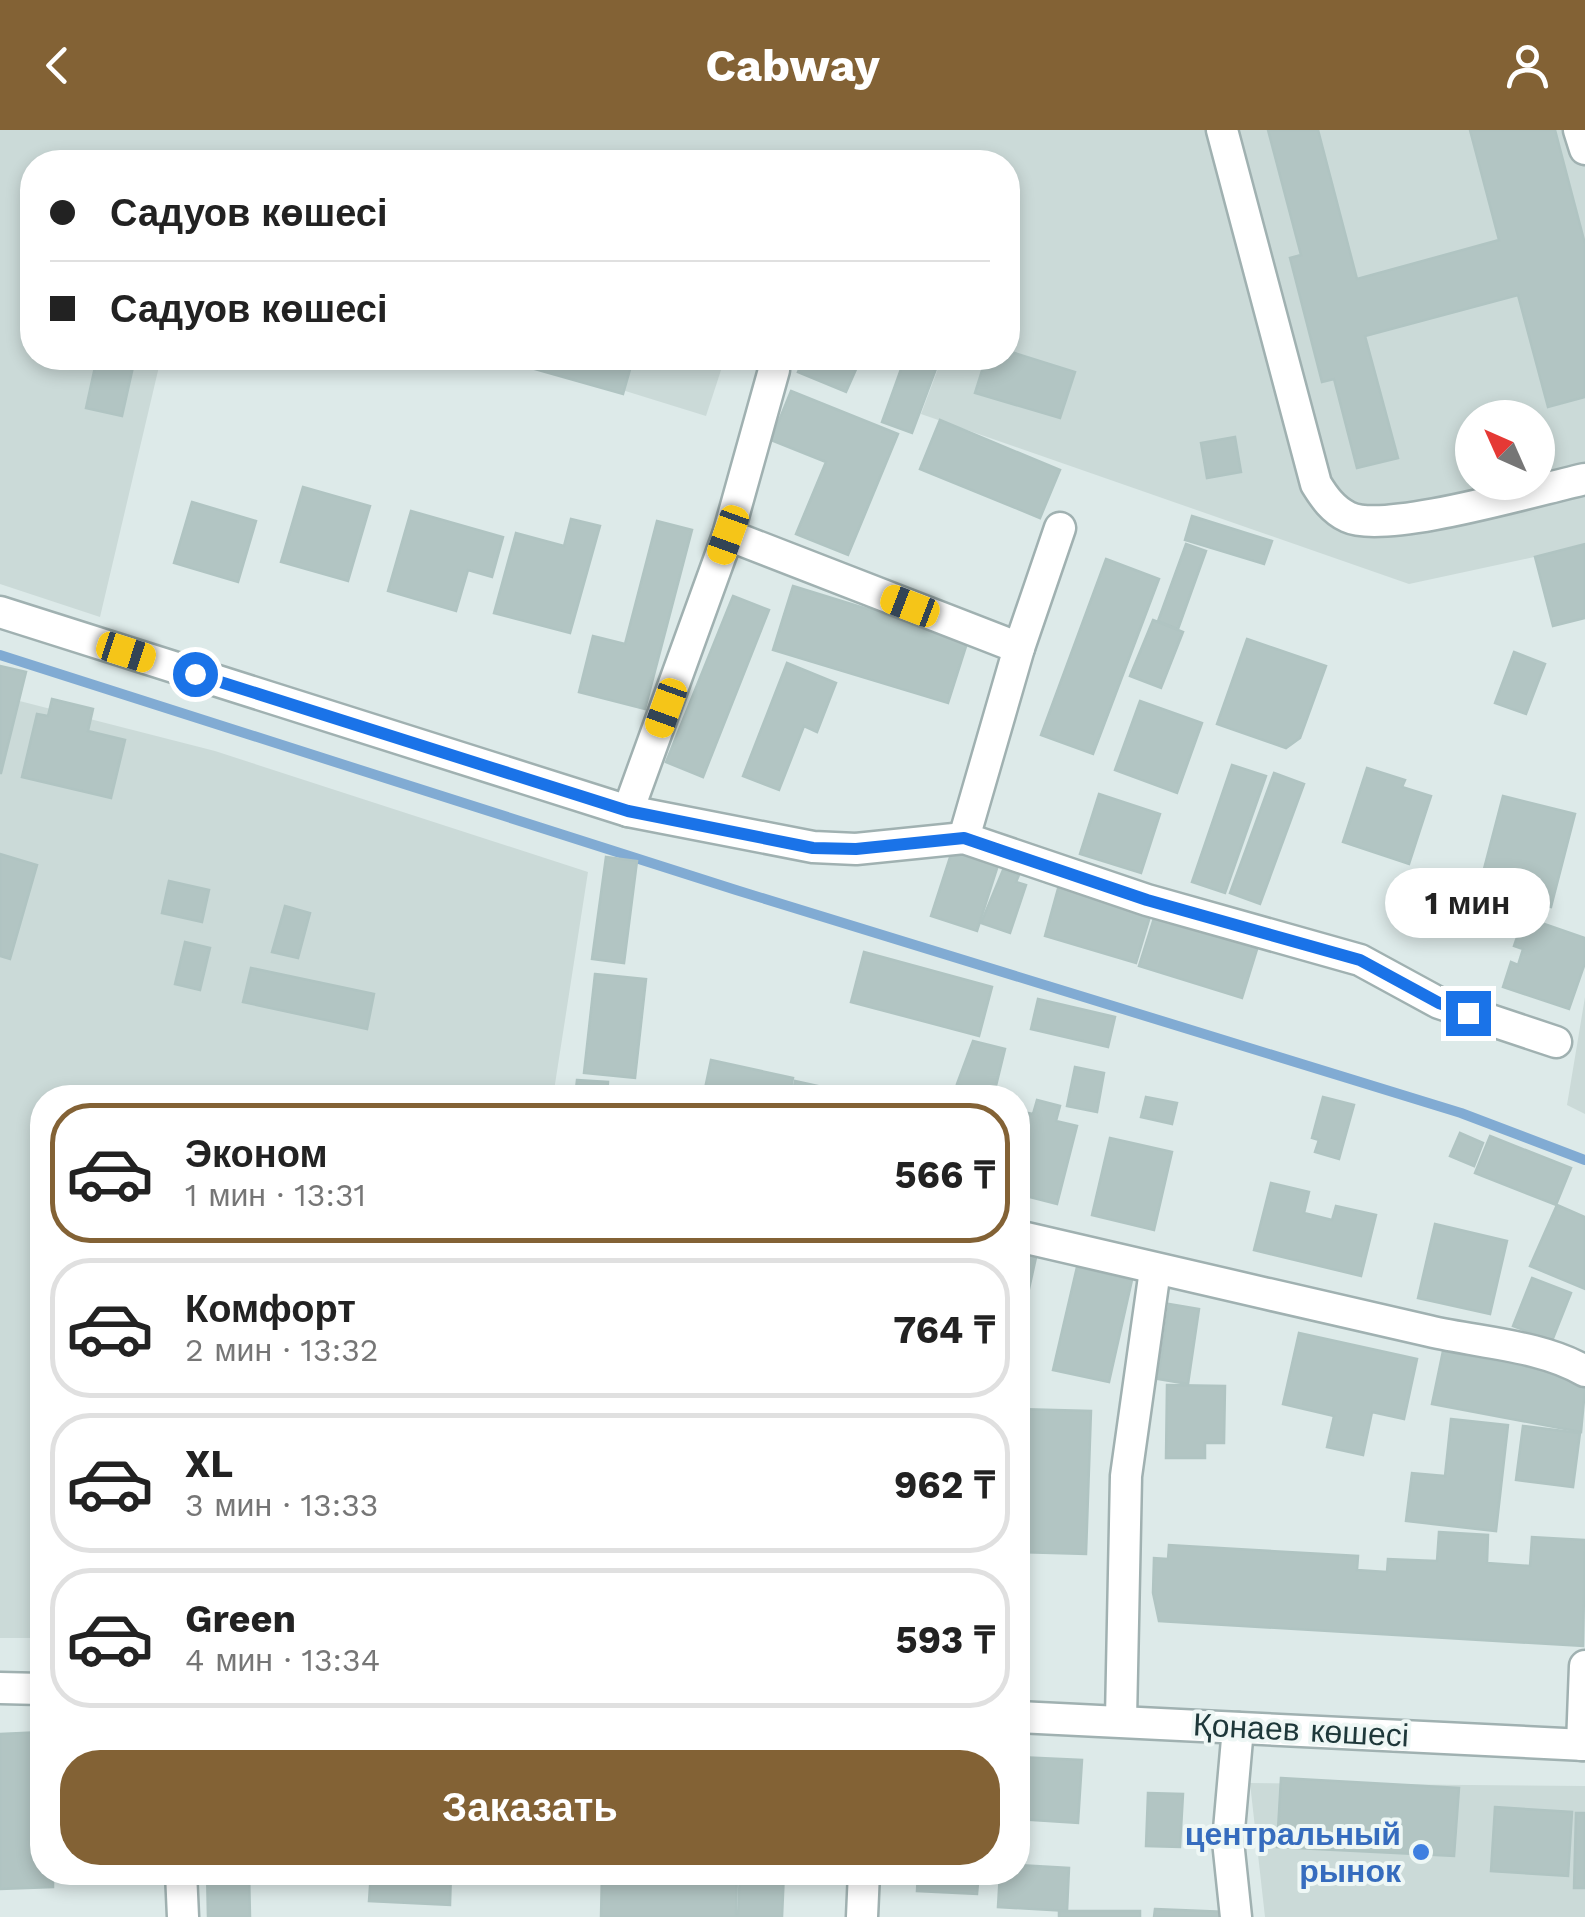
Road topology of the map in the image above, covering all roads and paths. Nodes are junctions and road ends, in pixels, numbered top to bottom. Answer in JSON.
{"nodes":[{"id":1,"x":1222,"y":130,"type":"edge"},
{"id":2,"x":1579,"y":130,"type":"edge"},
{"id":3,"x":1585,"y":149,"type":"edge"},
{"id":4,"x":774,"y":370,"type":"dead end"},
{"id":5,"x":1585,"y":479,"type":"edge"},
{"id":6,"x":1060,"y":528,"type":"dead end"},
{"id":7,"x":728,"y":535,"type":"junction"},
{"id":8,"x":0,"y":612,"type":"edge"},
{"id":9,"x":1019,"y":648,"type":"junction"},
{"id":10,"x":628,"y":811,"type":"junction"},
{"id":11,"x":964,"y":838,"type":"junction"},
{"id":12,"x":1556,"y":1042,"type":"dead end"},
{"id":13,"x":1030,"y":1239,"type":"edge"},
{"id":14,"x":1156,"y":1270,"type":"junction"},
{"id":15,"x":1585,"y":1371,"type":"edge"},
{"id":16,"x":1585,"y":1666,"type":"edge"},
{"id":17,"x":0,"y":1688,"type":"edge"},
{"id":18,"x":30,"y":1689,"type":"edge"},
{"id":19,"x":1030,"y":1716,"type":"edge"},
{"id":20,"x":1121,"y":1719,"type":"junction"},
{"id":21,"x":1238,"y":1728,"type":"junction"},
{"id":22,"x":1584,"y":1744,"type":"edge"},
{"id":23,"x":182,"y":1885,"type":"edge"},
{"id":24,"x":863,"y":1885,"type":"edge"},
{"id":25,"x":183,"y":1917,"type":"edge"},
{"id":26,"x":862,"y":1917,"type":"edge"},
{"id":27,"x":1236,"y":1917,"type":"edge"}],
"edges":[{"from":1,"to":5,"type":"street"},
{"from":2,"to":3,"type":"street"},
{"from":4,"to":7,"type":"street"},
{"from":6,"to":9,"type":"street"},
{"from":7,"to":9,"type":"street"},
{"from":7,"to":10,"type":"street"},
{"from":8,"to":10,"type":"street"},
{"from":9,"to":11,"type":"street"},
{"from":10,"to":11,"type":"street"},
{"from":11,"to":12,"type":"street"},
{"from":13,"to":14,"type":"street"},
{"from":14,"to":15,"type":"street"},
{"from":14,"to":20,"type":"street"},
{"from":16,"to":22,"type":"street"},
{"from":17,"to":18,"type":"street"},
{"from":19,"to":20,"type":"street","name":"Қонаев көшесі"},
{"from":20,"to":21,"type":"street","name":"Қонаев көшесі"},
{"from":21,"to":22,"type":"street","name":"Қонаев көшесі"},
{"from":21,"to":27,"type":"street"},
{"from":23,"to":25,"type":"street"},
{"from":24,"to":26,"type":"street"}]}
